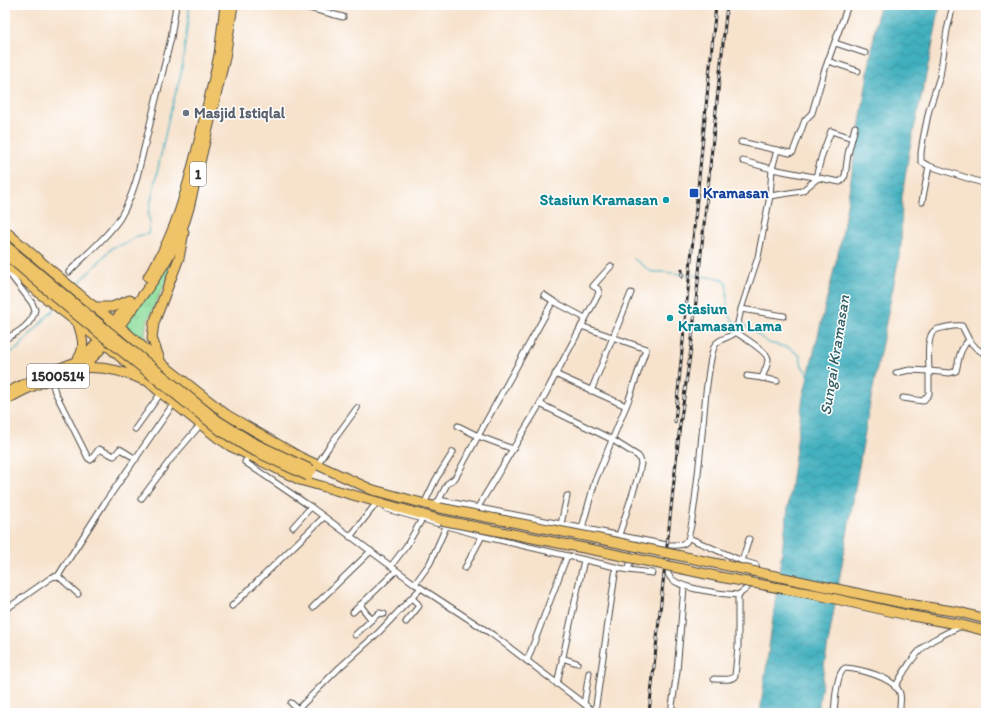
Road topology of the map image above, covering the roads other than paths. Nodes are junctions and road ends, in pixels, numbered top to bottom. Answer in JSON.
{"nodes":[{"id":1,"x":176,"y":5,"type":"edge"},
{"id":2,"x":225,"y":5,"type":"edge"},
{"id":3,"x":233,"y":5,"type":"edge"},
{"id":4,"x":298,"y":5,"type":"edge"},
{"id":5,"x":848,"y":5,"type":"edge"},
{"id":6,"x":953,"y":5,"type":"edge"},
{"id":7,"x":344,"y":17,"type":"dead end"},
{"id":8,"x":835,"y":43,"type":"junction"},
{"id":9,"x":865,"y":52,"type":"dead end"},
{"id":10,"x":828,"y":62,"type":"junction"},
{"id":11,"x":858,"y":70,"type":"dead end"},
{"id":12,"x":855,"y":128,"type":"dead end"},
{"id":13,"x":852,"y":138,"type":"junction"},
{"id":14,"x":740,"y":142,"type":"dead end"},
{"id":15,"x":777,"y":150,"type":"junction"},
{"id":16,"x":743,"y":161,"type":"dead end"},
{"id":17,"x":930,"y":166,"type":"junction"},
{"id":18,"x":772,"y":169,"type":"junction"},
{"id":19,"x":817,"y":178,"type":"junction"},
{"id":20,"x":986,"y":184,"type":"edge"},
{"id":21,"x":770,"y":196,"type":"junction"},
{"id":22,"x":922,"y":202,"type":"dead end"},
{"id":23,"x":186,"y":219,"type":"junction"},
{"id":24,"x":5,"y":231,"type":"edge"},
{"id":25,"x":5,"y":245,"type":"edge"},
{"id":26,"x":5,"y":254,"type":"edge"},
{"id":27,"x":5,"y":263,"type":"edge"},
{"id":28,"x":610,"y":266,"type":"dead end"},
{"id":29,"x":5,"y":268,"type":"edge"},
{"id":30,"x":69,"y":272,"type":"dead end"},
{"id":31,"x":631,"y":293,"type":"dead end"},
{"id":32,"x":544,"y":294,"type":"dead end"},
{"id":33,"x":132,"y":299,"type":"junction"},
{"id":34,"x":553,"y":301,"type":"junction"},
{"id":35,"x":94,"y":307,"type":"junction"},
{"id":36,"x":741,"y":309,"type":"junction"},
{"id":37,"x":784,"y":316,"type":"dead end"},
{"id":38,"x":585,"y":318,"type":"junction"},
{"id":39,"x":75,"y":321,"type":"junction"},
{"id":40,"x":117,"y":323,"type":"junction"},
{"id":41,"x":580,"y":326,"type":"junction"},
{"id":42,"x":736,"y":329,"type":"junction"},
{"id":43,"x":613,"y":338,"type":"junction"},
{"id":44,"x":5,"y":339,"type":"edge"},
{"id":45,"x":969,"y":340,"type":"junction"},
{"id":46,"x":100,"y":343,"type":"junction"},
{"id":47,"x":986,"y":355,"type":"edge"},
{"id":48,"x":161,"y":363,"type":"junction"},
{"id":49,"x":77,"y":365,"type":"junction"},
{"id":50,"x":929,"y":371,"type":"junction"},
{"id":51,"x":896,"y":373,"type":"dead end"},
{"id":52,"x":555,"y":374,"type":"junction"},
{"id":53,"x":748,"y":376,"type":"dead end"},
{"id":54,"x":51,"y":378,"type":"junction"},
{"id":55,"x":762,"y":378,"type":"junction"},
{"id":56,"x":777,"y":382,"type":"dead end"},
{"id":57,"x":153,"y":386,"type":"junction"},
{"id":58,"x":591,"y":391,"type":"junction"},
{"id":59,"x":5,"y":393,"type":"edge"},
{"id":60,"x":161,"y":393,"type":"junction"},
{"id":61,"x":903,"y":398,"type":"dead end"},
{"id":62,"x":5,"y":401,"type":"edge"},
{"id":63,"x":174,"y":403,"type":"junction"},
{"id":64,"x":540,"y":404,"type":"junction"},
{"id":65,"x":626,"y":406,"type":"junction"},
{"id":66,"x":357,"y":408,"type":"dead end"},
{"id":67,"x":201,"y":424,"type":"junction"},
{"id":68,"x":458,"y":426,"type":"dead end"},
{"id":69,"x":135,"y":429,"type":"dead end"},
{"id":70,"x":478,"y":436,"type":"junction"},
{"id":71,"x":611,"y":439,"type":"junction"},
{"id":72,"x":512,"y":449,"type":"junction"},
{"id":73,"x":453,"y":452,"type":"dead end"},
{"id":74,"x":249,"y":456,"type":"junction"},
{"id":75,"x":136,"y":459,"type":"junction"},
{"id":76,"x":313,"y":470,"type":"junction"},
{"id":77,"x":567,"y":496,"type":"dead end"},
{"id":78,"x":141,"y":499,"type":"dead end"},
{"id":79,"x":374,"y":502,"type":"junction"},
{"id":80,"x":434,"y":504,"type":"junction"},
{"id":81,"x":311,"y":507,"type":"junction"},
{"id":82,"x":478,"y":507,"type":"junction"},
{"id":83,"x":324,"y":517,"type":"junction"},
{"id":84,"x":422,"y":519,"type":"junction"},
{"id":85,"x":444,"y":523,"type":"junction"},
{"id":86,"x":561,"y":524,"type":"junction"},
{"id":87,"x":292,"y":527,"type":"dead end"},
{"id":88,"x":582,"y":528,"type":"junction"},
{"id":89,"x":619,"y":535,"type":"junction"},
{"id":90,"x":482,"y":536,"type":"junction"},
{"id":91,"x":350,"y":537,"type":"junction"},
{"id":92,"x":689,"y":538,"type":"junction"},
{"id":93,"x":639,"y":539,"type":"junction"},
{"id":94,"x":749,"y":539,"type":"dead end"},
{"id":95,"x":667,"y":545,"type":"junction"},
{"id":96,"x":370,"y":551,"type":"junction"},
{"id":97,"x":567,"y":556,"type":"junction"},
{"id":98,"x":584,"y":560,"type":"junction"},
{"id":99,"x":742,"y":561,"type":"junction"},
{"id":100,"x":391,"y":566,"type":"junction"},
{"id":101,"x":465,"y":568,"type":"dead end"},
{"id":102,"x":616,"y":568,"type":"junction"},
{"id":103,"x":628,"y":570,"type":"junction"},
{"id":104,"x":396,"y":571,"type":"junction"},
{"id":105,"x":652,"y":573,"type":"dead end"},
{"id":106,"x":58,"y":576,"type":"junction"},
{"id":107,"x":416,"y":584,"type":"junction"},
{"id":108,"x":684,"y":587,"type":"junction"},
{"id":109,"x":421,"y":588,"type":"junction"},
{"id":110,"x":78,"y":594,"type":"dead end"},
{"id":111,"x":738,"y":595,"type":"junction"},
{"id":112,"x":412,"y":598,"type":"junction"},
{"id":113,"x":360,"y":605,"type":"junction"},
{"id":114,"x":232,"y":606,"type":"dead end"},
{"id":115,"x":313,"y":607,"type":"dead end"},
{"id":116,"x":5,"y":610,"type":"edge"},
{"id":117,"x":353,"y":612,"type":"dead end"},
{"id":118,"x":384,"y":614,"type":"dead end"},
{"id":119,"x":371,"y":619,"type":"junction"},
{"id":120,"x":986,"y":619,"type":"edge"},
{"id":121,"x":406,"y":622,"type":"dead end"},
{"id":122,"x":962,"y":625,"type":"junction"},
{"id":123,"x":986,"y":631,"type":"edge"},
{"id":124,"x":355,"y":635,"type":"dead end"},
{"id":125,"x":562,"y":658,"type":"junction"},
{"id":126,"x":527,"y":660,"type":"junction"},
{"id":127,"x":577,"y":663,"type":"dead end"},
{"id":128,"x":589,"y":674,"type":"dead end"},
{"id":129,"x":714,"y":678,"type":"dead end"},
{"id":130,"x":557,"y":684,"type":"junction"},
{"id":131,"x":895,"y":687,"type":"junction"},
{"id":132,"x":291,"y":703,"type":"dead end"},
{"id":133,"x":584,"y":704,"type":"junction"},
{"id":134,"x":900,"y":707,"type":"dead end"},
{"id":135,"x":596,"y":713,"type":"edge"},
{"id":136,"x":671,"y":713,"type":"edge"},
{"id":137,"x":834,"y":713,"type":"edge"}],
"edges":[{"from":1,"to":30,"type":"street"},
{"from":2,"to":33,"type":"highway","number":"1"},
{"from":3,"to":23,"type":"highway","number":"1"},
{"from":4,"to":7,"type":"street"},
{"from":5,"to":8,"type":"street"},
{"from":6,"to":17,"type":"street"},
{"from":8,"to":9,"type":"street"},
{"from":8,"to":10,"type":"street"},
{"from":10,"to":11,"type":"street"},
{"from":10,"to":15,"type":"street"},
{"from":12,"to":13,"type":"street"},
{"from":13,"to":19,"type":"street"},
{"from":13,"to":19,"type":"street"},
{"from":14,"to":15,"type":"street"},
{"from":15,"to":18,"type":"street"},
{"from":16,"to":18,"type":"street"},
{"from":17,"to":20,"type":"street"},
{"from":17,"to":22,"type":"street"},
{"from":18,"to":19,"type":"street"},
{"from":18,"to":21,"type":"street"},
{"from":19,"to":21,"type":"street"},
{"from":21,"to":36,"type":"street"},
{"from":23,"to":40,"type":"highway","number":"1"},
{"from":23,"to":48,"type":"highway"},
{"from":24,"to":35,"type":"highway"},
{"from":25,"to":76,"type":"highway","bridge":true},
{"from":26,"to":76,"type":"highway","bridge":true},
{"from":27,"to":39,"type":"highway"},
{"from":28,"to":38,"type":"street"},
{"from":29,"to":44,"type":"street"},
{"from":31,"to":43,"type":"street"},
{"from":32,"to":34,"type":"street"},
{"from":33,"to":35,"type":"highway"},
{"from":33,"to":40,"type":"highway","number":"1"},
{"from":34,"to":38,"type":"street"},
{"from":34,"to":70,"type":"street"},
{"from":35,"to":40,"type":"highway"},
{"from":36,"to":37,"type":"street"},
{"from":36,"to":42,"type":"street"},
{"from":38,"to":41,"type":"street"},
{"from":39,"to":46,"type":"highway"},
{"from":39,"to":49,"type":"highway"},
{"from":40,"to":46,"type":"highway","number":"1"},
{"from":40,"to":48,"type":"highway"},
{"from":41,"to":43,"type":"street"},
{"from":41,"to":52,"type":"street"},
{"from":42,"to":55,"type":"street"},
{"from":42,"to":92,"type":"street"},
{"from":43,"to":58,"type":"street"},
{"from":43,"to":65,"type":"street"},
{"from":45,"to":47,"type":"street"},
{"from":45,"to":50,"type":"street"},
{"from":45,"to":50,"type":"street"},
{"from":46,"to":49,"type":"highway","number":"1500514"},
{"from":46,"to":57,"type":"highway"},
{"from":48,"to":76,"type":"highway"},
{"from":49,"to":54,"type":"highway","number":"1500514"},
{"from":49,"to":57,"type":"highway"},
{"from":49,"to":59,"type":"highway","number":"1500514"},
{"from":50,"to":51,"type":"street"},
{"from":50,"to":61,"type":"street"},
{"from":52,"to":58,"type":"street"},
{"from":52,"to":64,"type":"street"},
{"from":53,"to":55,"type":"street"},
{"from":54,"to":62,"type":"highway","number":"1500514"},
{"from":54,"to":75,"type":"street"},
{"from":55,"to":56,"type":"street"},
{"from":57,"to":60,"type":"highway"},
{"from":58,"to":65,"type":"street"},
{"from":60,"to":63,"type":"highway"},
{"from":60,"to":69,"type":"street"},
{"from":63,"to":67,"type":"highway"},
{"from":63,"to":75,"type":"street"},
{"from":64,"to":71,"type":"street"},
{"from":64,"to":72,"type":"street"},
{"from":65,"to":71,"type":"street"},
{"from":66,"to":76,"type":"street"},
{"from":67,"to":74,"type":"highway"},
{"from":67,"to":78,"type":"street"},
{"from":68,"to":70,"type":"street"},
{"from":70,"to":72,"type":"street"},
{"from":70,"to":80,"type":"street"},
{"from":71,"to":88,"type":"street"},
{"from":71,"to":89,"type":"street"},
{"from":72,"to":82,"type":"street"},
{"from":73,"to":80,"type":"street"},
{"from":74,"to":79,"type":"highway"},
{"from":74,"to":81,"type":"street"},
{"from":75,"to":106,"type":"street"},
{"from":76,"to":79,"type":"highway"},
{"from":76,"to":80,"type":"highway"},
{"from":77,"to":86,"type":"street"},
{"from":79,"to":84,"type":"street"},
{"from":79,"to":85,"type":"highway"},
{"from":79,"to":91,"type":"street"},
{"from":80,"to":82,"type":"street"},
{"from":80,"to":120,"type":"highway","bridge":true},
{"from":81,"to":83,"type":"street"},
{"from":81,"to":87,"type":"street"},
{"from":82,"to":86,"type":"street"},
{"from":83,"to":91,"type":"street"},
{"from":83,"to":114,"type":"street"},
{"from":84,"to":85,"type":"street"},
{"from":84,"to":100,"type":"street"},
{"from":85,"to":90,"type":"street"},
{"from":85,"to":107,"type":"street"},
{"from":85,"to":122,"type":"highway","bridge":true},
{"from":86,"to":88,"type":"street"},
{"from":88,"to":89,"type":"street"},
{"from":89,"to":93,"type":"street"},
{"from":90,"to":97,"type":"street"},
{"from":90,"to":101,"type":"street"},
{"from":91,"to":96,"type":"street"},
{"from":92,"to":95,"type":"street"},
{"from":92,"to":99,"type":"street"},
{"from":93,"to":95,"type":"street"},
{"from":93,"to":103,"type":"street"},
{"from":94,"to":99,"type":"street"},
{"from":95,"to":108,"type":"street"},
{"from":96,"to":100,"type":"street"},
{"from":96,"to":115,"type":"street"},
{"from":97,"to":98,"type":"street"},
{"from":97,"to":126,"type":"street"},
{"from":98,"to":102,"type":"street"},
{"from":98,"to":125,"type":"street"},
{"from":99,"to":111,"type":"street"},
{"from":100,"to":104,"type":"street"},
{"from":102,"to":103,"type":"street"},
{"from":102,"to":135,"type":"street"},
{"from":103,"to":105,"type":"street"},
{"from":104,"to":107,"type":"street"},
{"from":104,"to":113,"type":"street"},
{"from":106,"to":110,"type":"street"},
{"from":106,"to":116,"type":"street"},
{"from":107,"to":109,"type":"street"},
{"from":108,"to":111,"type":"street"},
{"from":108,"to":136,"type":"street"},
{"from":109,"to":112,"type":"street"},
{"from":109,"to":126,"type":"street"},
{"from":111,"to":129,"type":"street"},
{"from":112,"to":121,"type":"street"},
{"from":112,"to":132,"type":"street"},
{"from":113,"to":117,"type":"street"},
{"from":113,"to":119,"type":"street"},
{"from":118,"to":119,"type":"street"},
{"from":119,"to":124,"type":"street"},
{"from":122,"to":123,"type":"highway"},
{"from":122,"to":131,"type":"street"},
{"from":125,"to":127,"type":"street"},
{"from":125,"to":130,"type":"street"},
{"from":126,"to":130,"type":"street"},
{"from":128,"to":133,"type":"street"},
{"from":130,"to":133,"type":"street"},
{"from":131,"to":134,"type":"street"},
{"from":131,"to":137,"type":"street"},
{"from":133,"to":135,"type":"street"}]}
